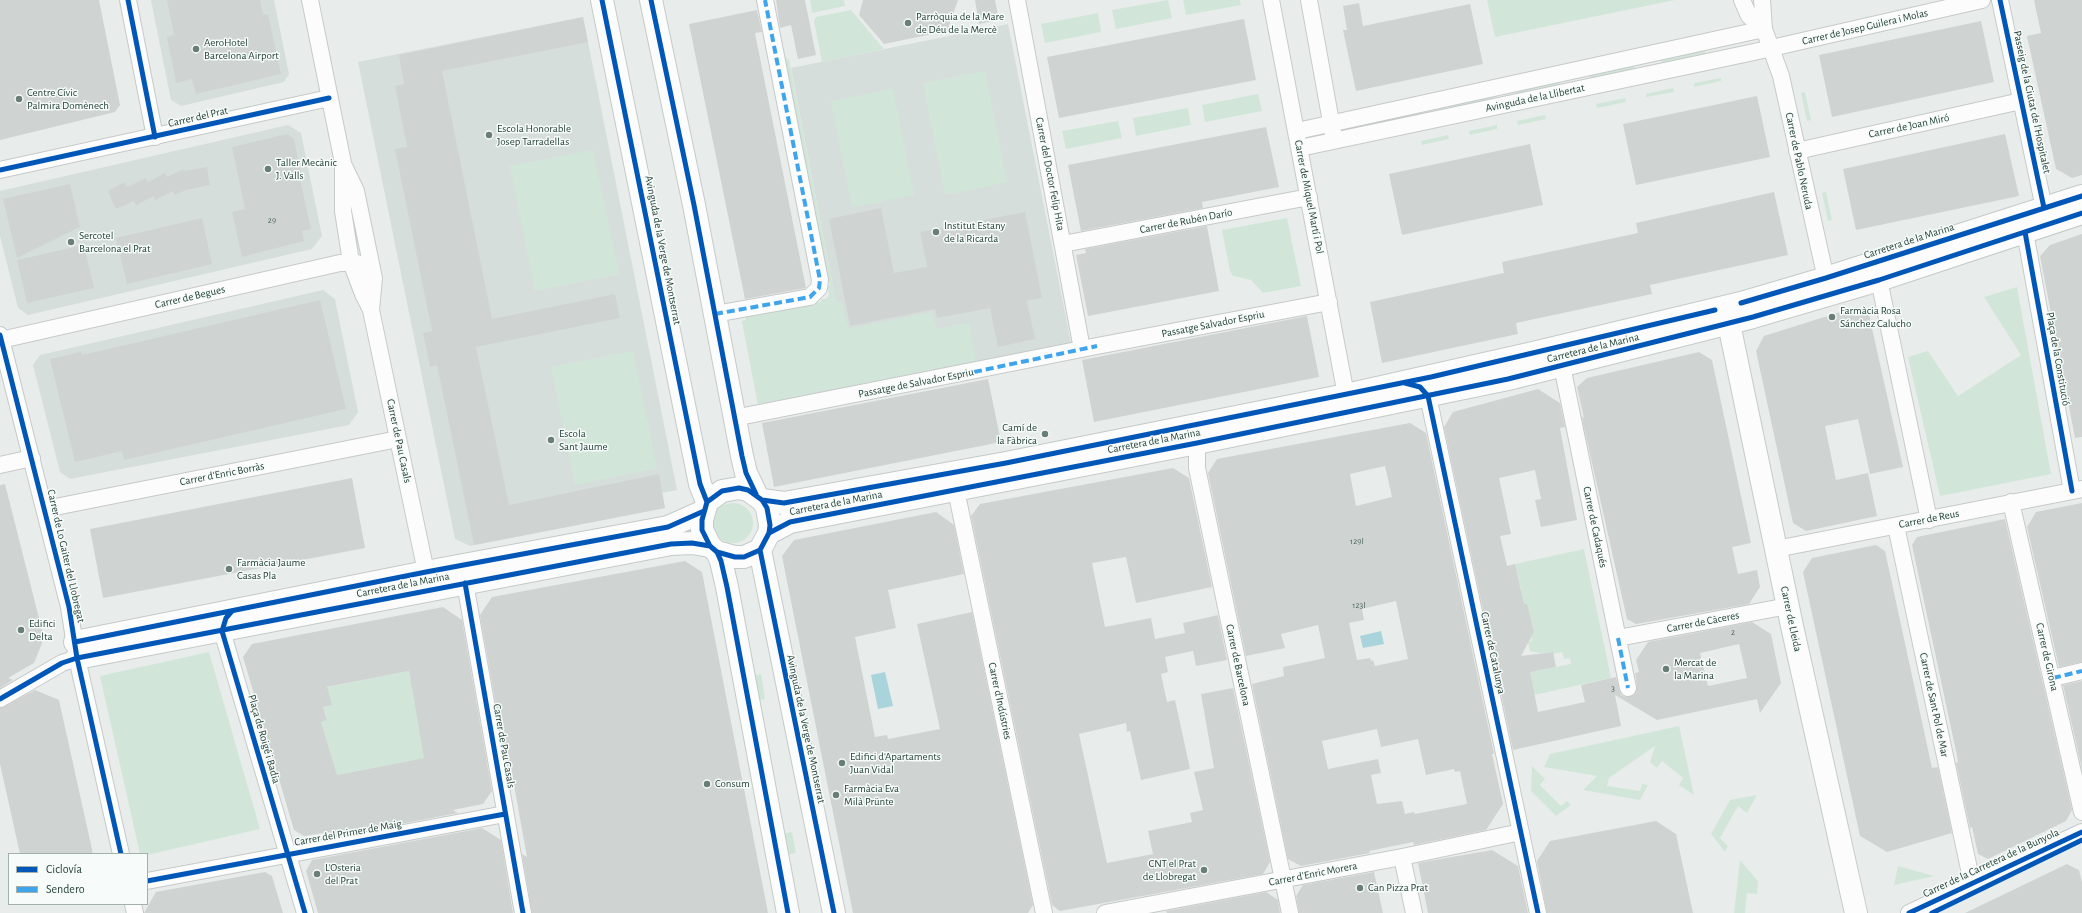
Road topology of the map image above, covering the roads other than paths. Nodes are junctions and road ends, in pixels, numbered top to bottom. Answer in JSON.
{"nodes":[{"id":1,"x":128,"y":0,"type":"edge"},
{"id":2,"x":310,"y":0,"type":"edge"},
{"id":3,"x":602,"y":0,"type":"edge"},
{"id":4,"x":651,"y":0,"type":"edge"},
{"id":5,"x":765,"y":0,"type":"edge"},
{"id":6,"x":1017,"y":0,"type":"edge"},
{"id":7,"x":1271,"y":0,"type":"edge"},
{"id":8,"x":1309,"y":0,"type":"edge"},
{"id":9,"x":1742,"y":0,"type":"edge"},
{"id":10,"x":1762,"y":0,"type":"edge"},
{"id":11,"x":1982,"y":0,"type":"edge"},
{"id":12,"x":2000,"y":0,"type":"edge"},
{"id":13,"x":1764,"y":29,"type":"junction"},
{"id":14,"x":1771,"y":48,"type":"junction"},
{"id":15,"x":330,"y":98,"type":"junction"},
{"id":16,"x":2021,"y":101,"type":"junction"},
{"id":17,"x":1331,"y":124,"type":"junction"},
{"id":18,"x":1296,"y":130,"type":"junction"},
{"id":19,"x":155,"y":137,"type":"junction"},
{"id":20,"x":1334,"y":141,"type":"junction"},
{"id":21,"x":1300,"y":148,"type":"junction"},
{"id":22,"x":1797,"y":151,"type":"junction"},
{"id":23,"x":343,"y":163,"type":"junction"},
{"id":24,"x":0,"y":170,"type":"edge"},
{"id":25,"x":2082,"y":196,"type":"edge"},
{"id":26,"x":1309,"y":197,"type":"junction"},
{"id":27,"x":2044,"y":208,"type":"junction"},
{"id":28,"x":2082,"y":213,"type":"edge"},
{"id":29,"x":2025,"y":232,"type":"junction"},
{"id":30,"x":1062,"y":244,"type":"junction"},
{"id":31,"x":1894,"y":256,"type":"junction"},
{"id":32,"x":351,"y":262,"type":"junction"},
{"id":33,"x":374,"y":278,"type":"junction"},
{"id":34,"x":1879,"y":280,"type":"junction"},
{"id":35,"x":1828,"y":286,"type":"junction"},
{"id":36,"x":1329,"y":302,"type":"junction"},
{"id":37,"x":371,"y":310,"type":"junction"},
{"id":38,"x":714,"y":314,"type":"junction"},
{"id":39,"x":1722,"y":317,"type":"junction"},
{"id":40,"x":1,"y":337,"type":"edge"},
{"id":41,"x":1089,"y":347,"type":"junction"},
{"id":42,"x":1562,"y":366,"type":"junction"},
{"id":43,"x":1402,"y":383,"type":"junction"},
{"id":44,"x":1346,"y":395,"type":"junction"},
{"id":45,"x":1428,"y":396,"type":"junction"},
{"id":46,"x":734,"y":418,"type":"junction"},
{"id":47,"x":1212,"y":422,"type":"junction"},
{"id":48,"x":398,"y":440,"type":"junction"},
{"id":49,"x":1197,"y":443,"type":"junction"},
{"id":50,"x":32,"y":458,"type":"junction"},
{"id":51,"x":0,"y":465,"type":"edge"},
{"id":52,"x":956,"y":490,"type":"junction"},
{"id":53,"x":2077,"y":490,"type":"edge"},
{"id":54,"x":759,"y":497,"type":"junction"},
{"id":55,"x":2012,"y":502,"type":"junction"},
{"id":56,"x":705,"y":507,"type":"junction"},
{"id":57,"x":45,"y":509,"type":"junction"},
{"id":58,"x":1929,"y":520,"type":"junction"},
{"id":59,"x":1896,"y":526,"type":"junction"},
{"id":60,"x":764,"y":542,"type":"junction"},
{"id":61,"x":714,"y":549,"type":"junction"},
{"id":62,"x":1776,"y":549,"type":"junction"},
{"id":63,"x":426,"y":572,"type":"junction"},
{"id":64,"x":465,"y":583,"type":"junction"},
{"id":65,"x":1788,"y":606,"type":"junction"},
{"id":66,"x":232,"y":611,"type":"junction"},
{"id":67,"x":222,"y":631,"type":"junction"},
{"id":68,"x":1618,"y":638,"type":"junction"},
{"id":69,"x":76,"y":650,"type":"junction"},
{"id":70,"x":2082,"y":671,"type":"edge"},
{"id":71,"x":2052,"y":678,"type":"junction"},
{"id":72,"x":1628,"y":688,"type":"dead end"},
{"id":73,"x":0,"y":699,"type":"edge"},
{"id":74,"x":2082,"y":812,"type":"edge"},
{"id":75,"x":505,"y":814,"type":"junction"},
{"id":76,"x":1521,"y":832,"type":"junction"},
{"id":77,"x":2082,"y":832,"type":"edge"},
{"id":78,"x":121,"y":853,"type":"edge"},
{"id":79,"x":287,"y":854,"type":"junction"},
{"id":80,"x":1402,"y":857,"type":"junction"},
{"id":81,"x":1283,"y":880,"type":"junction"},
{"id":82,"x":148,"y":881,"type":"edge"},
{"id":83,"x":1972,"y":883,"type":"junction"},
{"id":84,"x":305,"y":913,"type":"edge"},
{"id":85,"x":523,"y":913,"type":"edge"},
{"id":86,"x":788,"y":913,"type":"edge"},
{"id":87,"x":834,"y":913,"type":"edge"},
{"id":88,"x":1044,"y":913,"type":"edge"},
{"id":89,"x":1105,"y":913,"type":"edge"},
{"id":90,"x":1290,"y":913,"type":"edge"},
{"id":91,"x":1414,"y":913,"type":"edge"},
{"id":92,"x":1538,"y":913,"type":"edge"},
{"id":93,"x":1856,"y":913,"type":"edge"},
{"id":94,"x":1909,"y":913,"type":"edge"}],
"edges":[{"from":1,"to":19,"type":"street"},
{"from":2,"to":15,"type":"street","name":"Carrer de Pau Casals"},
{"from":3,"to":56,"type":"street","name":"Avinguda de la Verge de Montserrat"},
{"from":4,"to":38,"type":"street"},
{"from":5,"to":38,"type":"street"},
{"from":6,"to":30,"type":"street","name":"Carrer del Doctor Felip Hita"},
{"from":7,"to":18,"type":"street","name":"Carrer de Miquel Martí i Pol"},
{"from":8,"to":17,"type":"street"},
{"from":9,"to":13,"type":"street","name":"Carrer de Pablo Neruda"},
{"from":10,"to":13,"type":"street","name":"Carrer de Pablo Neruda"},
{"from":11,"to":14,"type":"street","name":"Carrer de Josep Guilera i Molas"},
{"from":12,"to":16,"type":"street","name":"Passeig de la Ciutat de l'Hospitalet"},
{"from":13,"to":14,"type":"street","name":"Carrer de Pablo Neruda"},
{"from":13,"to":17,"type":"street","name":"Avinguda de la Llibertat"},
{"from":14,"to":20,"type":"street","name":"Avinguda de la Llibertat"},
{"from":14,"to":22,"type":"street","name":"Carrer de Pablo Neruda"},
{"from":15,"to":19,"type":"street","name":"Carrer del Prat"},
{"from":15,"to":23,"type":"street","name":"Carrer de Pau Casals"},
{"from":16,"to":22,"type":"street","name":"Carrer de Joan Miró"},
{"from":16,"to":27,"type":"street","name":"Passeig de la Ciutat de l'Hospitalet"},
{"from":17,"to":18,"type":"street","name":"Avinguda de la Llibertat"},
{"from":17,"to":20,"type":"street"},
{"from":18,"to":21,"type":"street","name":"Carrer de Miquel Martí i Pol"},
{"from":19,"to":24,"type":"street","name":"Carrer del Prat"},
{"from":20,"to":21,"type":"street","name":"Avinguda de la Llibertat"},
{"from":21,"to":26,"type":"street","name":"Carrer de Miquel Martí i Pol"},
{"from":22,"to":35,"type":"street","name":"Carrer de Pablo Neruda"},
{"from":23,"to":32,"type":"street","name":"Carrer de Pau Casals"},
{"from":23,"to":33,"type":"street","name":"Carrer de Pau Casals"},
{"from":25,"to":27,"type":"street","name":"Carretera de la Marina"},
{"from":26,"to":30,"type":"street","name":"Carrer de Rubén Darío"},
{"from":26,"to":36,"type":"street","name":"Carrer de Miquel Martí i Pol"},
{"from":27,"to":31,"type":"street","name":"Carretera de la Marina"},
{"from":28,"to":29,"type":"street","name":"Carretera de la Marina"},
{"from":29,"to":34,"type":"street","name":"Carretera de la Marina"},
{"from":29,"to":53,"type":"street","name":"Plaça de la Constitució"},
{"from":30,"to":41,"type":"street","name":"Carrer del Doctor Felip Hita"},
{"from":31,"to":34,"type":"street","name":"Carretera de la Marina"},
{"from":31,"to":35,"type":"street","name":"Carretera de la Marina"},
{"from":32,"to":33,"type":"street"},
{"from":32,"to":37,"type":"street","name":"Carrer de Pau Casals"},
{"from":32,"to":40,"type":"street","name":"Carrer de Begues"},
{"from":33,"to":37,"type":"street","name":"Carrer de Pau Casals"},
{"from":34,"to":35,"type":"street","name":"Carretera de la Marina"},
{"from":34,"to":58,"type":"street"},
{"from":35,"to":39,"type":"street","name":"Carretera de la Marina"},
{"from":35,"to":39,"type":"street","name":"Carretera de la Marina"},
{"from":36,"to":41,"type":"street","name":"Passatge Salvador Espriu"},
{"from":36,"to":44,"type":"street","name":"Carrer de Miquel Martí i Pol"},
{"from":37,"to":48,"type":"street","name":"Carrer de Pau Casals"},
{"from":38,"to":46,"type":"street"},
{"from":39,"to":42,"type":"street","name":"Carretera de la Marina"},
{"from":39,"to":43,"type":"street","name":"Carretera de la Marina"},
{"from":39,"to":62,"type":"street","name":"Carrer de Lleida"},
{"from":40,"to":50,"type":"street","name":"Carrer de Lo Gaiter del Llobregat"},
{"from":41,"to":46,"type":"street","name":"Passatge de Salvador Espriu"},
{"from":42,"to":45,"type":"street","name":"Carretera de la Marina"},
{"from":42,"to":68,"type":"street","name":"Carrer de Cadaqués"},
{"from":43,"to":44,"type":"street","name":"Carretera de la Marina"},
{"from":43,"to":45,"type":"street","name":"Carretera de la Marina"},
{"from":44,"to":47,"type":"street","name":"Carretera de la Marina"},
{"from":45,"to":49,"type":"street","name":"Carretera de la Marina"},
{"from":45,"to":76,"type":"street","name":"Carrer de Catalunya"},
{"from":46,"to":54,"type":"street"},
{"from":47,"to":49,"type":"street"},
{"from":47,"to":54,"type":"street","name":"Carretera de la Marina"},
{"from":48,"to":57,"type":"street","name":"Carrer d'Enric Borràs"},
{"from":48,"to":63,"type":"street","name":"Carrer de Pau Casals"},
{"from":49,"to":52,"type":"street","name":"Carretera de la Marina"},
{"from":49,"to":81,"type":"street","name":"Carrer de Barcelona"},
{"from":50,"to":51,"type":"street"},
{"from":50,"to":57,"type":"street","name":"Carrer de Lo Gaiter del Llobregat"},
{"from":52,"to":60,"type":"street","name":"Carretera de la Marina"},
{"from":52,"to":88,"type":"street","name":"Carrer d'Indústries"},
{"from":53,"to":55,"type":"street","name":"Carrer de Reus"},
{"from":54,"to":56,"type":"street"},
{"from":54,"to":60,"type":"street"},
{"from":55,"to":58,"type":"street","name":"Carrer de Reus"},
{"from":55,"to":71,"type":"street","name":"Carrer de Girona"},
{"from":56,"to":61,"type":"street"},
{"from":56,"to":63,"type":"street","name":"Carretera de la Marina"},
{"from":57,"to":69,"type":"street","name":"Carrer de Lo Gaiter del Llobregat"},
{"from":58,"to":59,"type":"street","name":"Carrer de Reus"},
{"from":59,"to":62,"type":"street","name":"Carrer de Reus"},
{"from":59,"to":83,"type":"street","name":"Carrer de Sant Pol de Mar"},
{"from":60,"to":61,"type":"street"},
{"from":60,"to":87,"type":"street","name":"Avinguda de la Verge de Montserrat"},
{"from":61,"to":64,"type":"street","name":"Carretera de la Marina"},
{"from":61,"to":86,"type":"street"},
{"from":62,"to":65,"type":"street","name":"Carrer de Lleida"},
{"from":63,"to":66,"type":"street","name":"Carretera de la Marina"},
{"from":64,"to":67,"type":"street","name":"Carretera de la Marina"},
{"from":64,"to":75,"type":"street","name":"Carrer de Pau Casals"},
{"from":65,"to":68,"type":"street","name":"Carrer de Càceres"},
{"from":65,"to":93,"type":"street","name":"Carrer de Lleida"},
{"from":66,"to":67,"type":"street"},
{"from":66,"to":69,"type":"street","name":"Carretera de la Marina"},
{"from":67,"to":69,"type":"street","name":"Carretera de la Marina"},
{"from":67,"to":79,"type":"street","name":"Plaça de Roigé i Badia"},
{"from":68,"to":72,"type":"street","name":"Carrer de Cadaqués"},
{"from":69,"to":73,"type":"street"},
{"from":69,"to":78,"type":"street","name":"Carrer de Lo Gaiter del Llobregat"},
{"from":70,"to":71,"type":"street"},
{"from":71,"to":74,"type":"street","name":"Carrer de Girona"},
{"from":75,"to":79,"type":"street","name":"Carrer del Primer de Maig"},
{"from":75,"to":85,"type":"street","name":"Carrer de Pau Casals"},
{"from":76,"to":80,"type":"street","name":"Carrer d'Enric Morera"},
{"from":76,"to":92,"type":"street","name":"Carrer de Catalunya"},
{"from":77,"to":83,"type":"street","name":"Carrer de la Carretera de la Bunyola"},
{"from":79,"to":82,"type":"street","name":"Carrer del Primer de Maig"},
{"from":79,"to":84,"type":"street","name":"Plaça de Roigé i Badia"},
{"from":80,"to":81,"type":"street","name":"Carrer d'Enric Morera"},
{"from":80,"to":91,"type":"street"},
{"from":81,"to":89,"type":"street","name":"Carrer d'Enric Morera"},
{"from":81,"to":90,"type":"street","name":"Carrer de Barcelona"},
{"from":83,"to":94,"type":"street","name":"Carrer de la Carretera de la Bunyola"}]}
